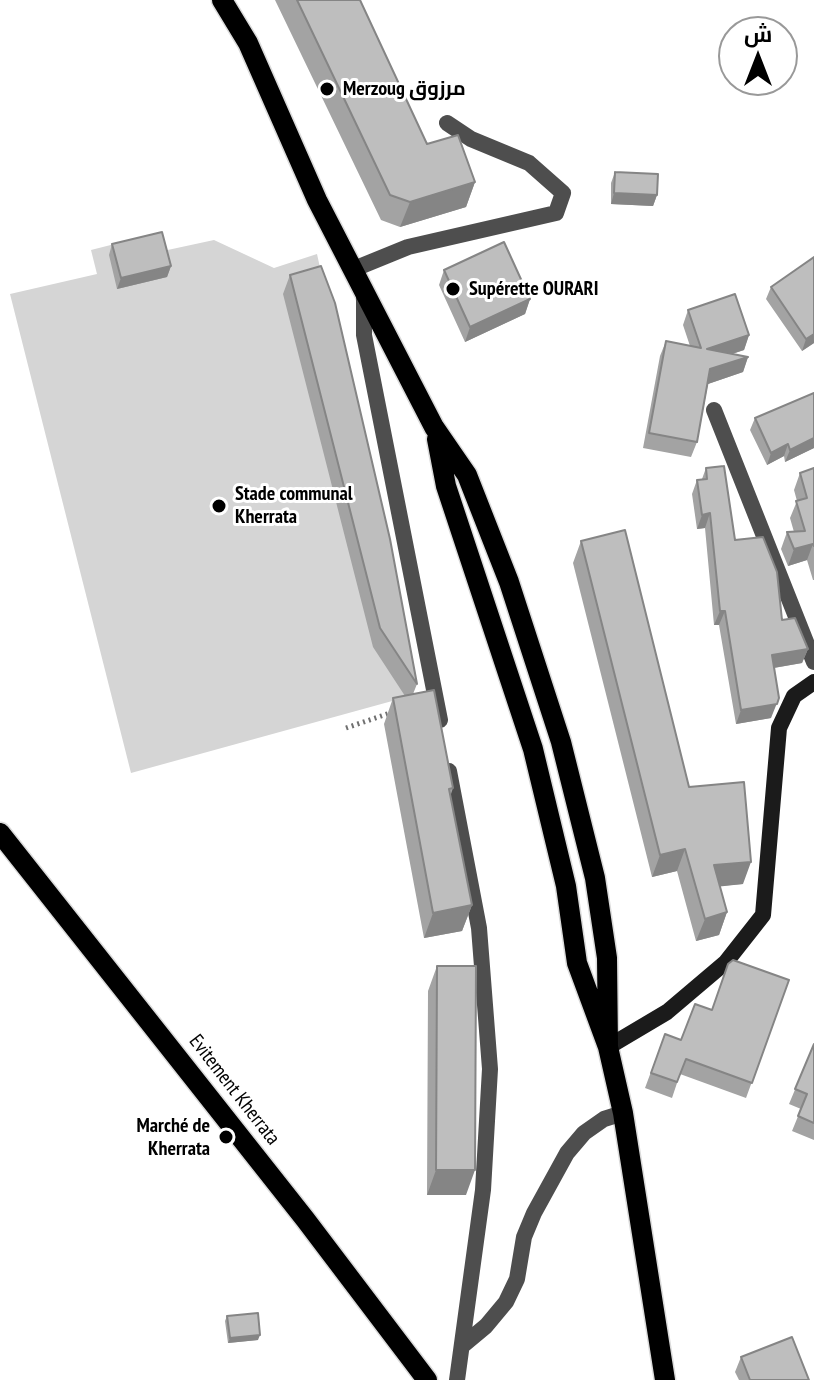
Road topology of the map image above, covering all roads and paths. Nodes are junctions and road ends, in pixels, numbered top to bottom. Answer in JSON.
{"nodes":[{"id":1,"x":222,"y":0,"type":"edge"},
{"id":2,"x":447,"y":123,"type":"dead end"},
{"id":3,"x":354,"y":269,"type":"junction"},
{"id":4,"x":364,"y":289,"type":"junction"},
{"id":5,"x":714,"y":410,"type":"dead end"},
{"id":6,"x":434,"y":427,"type":"junction"},
{"id":7,"x":812,"y":652,"type":"edge"},
{"id":8,"x":814,"y":682,"type":"edge"},
{"id":9,"x":436,"y":697,"type":"junction"},
{"id":10,"x":346,"y":728,"type":"dead end"},
{"id":11,"x":0,"y":833,"type":"edge"},
{"id":12,"x":608,"y":1047,"type":"junction"},
{"id":13,"x":623,"y":1113,"type":"junction"},
{"id":14,"x":462,"y":1346,"type":"junction"},
{"id":15,"x":660,"y":1377,"type":"edge"},
{"id":16,"x":427,"y":1380,"type":"edge"},
{"id":17,"x":457,"y":1380,"type":"edge"}],
"edges":[{"from":1,"to":3,"type":"main road"},
{"from":2,"to":3,"type":"street"},
{"from":3,"to":4,"type":"main road"},
{"from":4,"to":6,"type":"main road"},
{"from":4,"to":9,"type":"street"},
{"from":5,"to":7,"type":"street"},
{"from":6,"to":12,"type":"main road"},
{"from":6,"to":12,"type":"main road"},
{"from":8,"to":12,"type":"street"},
{"from":9,"to":10,"type":"path"},
{"from":9,"to":14,"type":"street"},
{"from":11,"to":16,"type":"main road","name":"Evitement Kherrata"},
{"from":12,"to":13,"type":"main road"},
{"from":13,"to":14,"type":"street"},
{"from":13,"to":15,"type":"main road"},
{"from":14,"to":17,"type":"street"}]}
